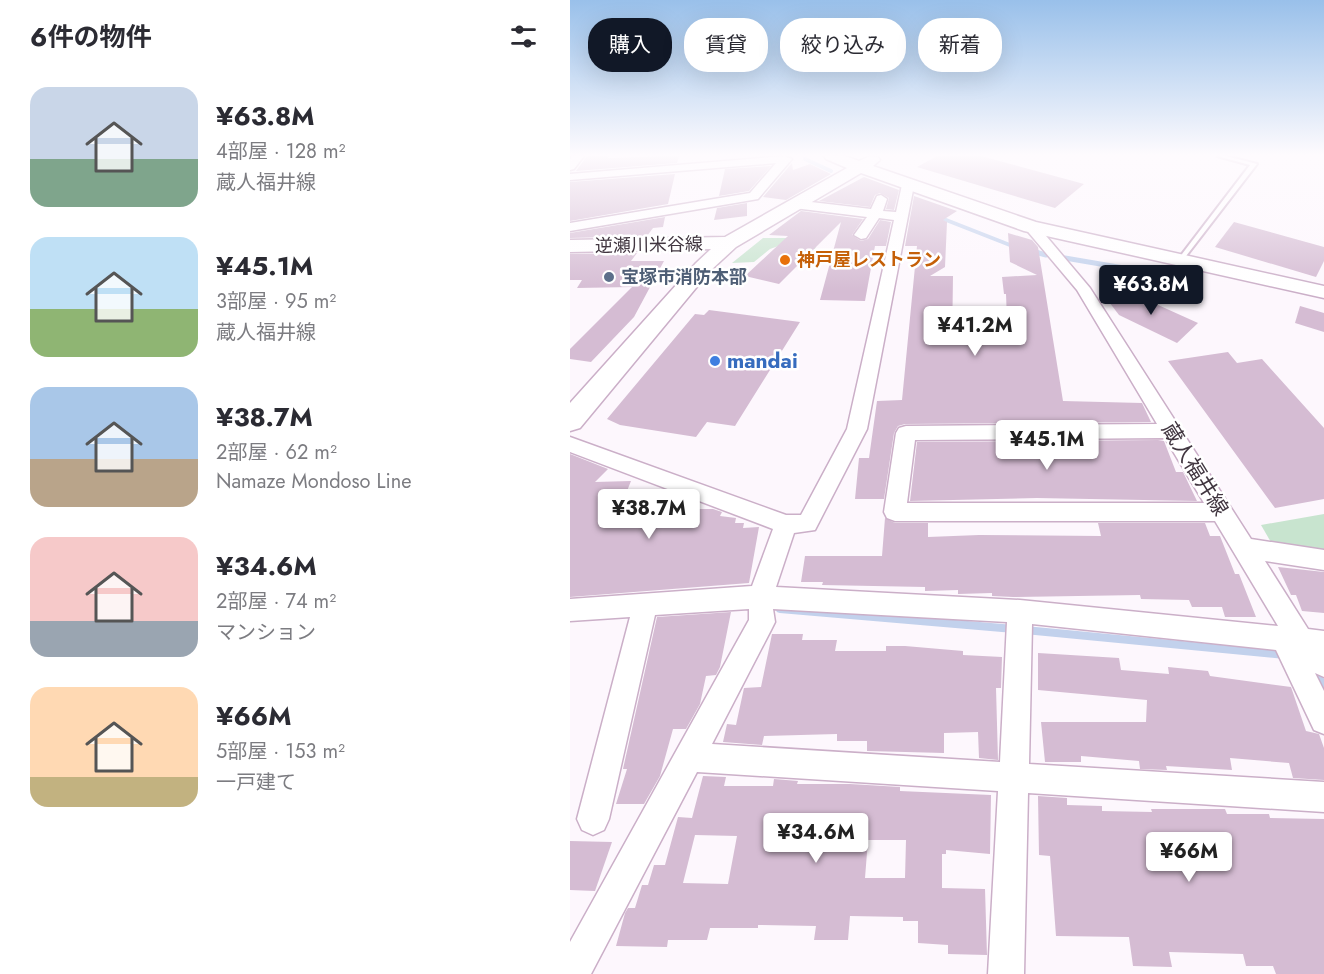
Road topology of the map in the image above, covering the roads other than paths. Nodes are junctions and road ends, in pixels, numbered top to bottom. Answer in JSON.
{"nodes":[{"id":1,"x":721,"y":201,"type":"edge"},
{"id":2,"x":798,"y":201,"type":"edge"},
{"id":3,"x":880,"y":201,"type":"edge"},
{"id":4,"x":905,"y":201,"type":"edge"},
{"id":5,"x":957,"y":201,"type":"edge"},
{"id":6,"x":1225,"y":201,"type":"edge"},
{"id":7,"x":794,"y":204,"type":"junction"},
{"id":8,"x":875,"y":214,"type":"junction"},
{"id":9,"x":902,"y":217,"type":"junction"},
{"id":10,"x":1031,"y":226,"type":"junction"},
{"id":11,"x":570,"y":227,"type":"edge"},
{"id":12,"x":861,"y":235,"type":"dead end"},
{"id":13,"x":729,"y":243,"type":"junction"},
{"id":14,"x":570,"y":246,"type":"edge"},
{"id":15,"x":1181,"y":259,"type":"junction"},
{"id":16,"x":1322,"y":293,"type":"edge"},
{"id":17,"x":570,"y":421,"type":"edge"},
{"id":18,"x":1172,"y":431,"type":"junction"},
{"id":19,"x":570,"y":444,"type":"edge"},
{"id":20,"x":1222,"y":512,"type":"junction"},
{"id":21,"x":786,"y":524,"type":"junction"},
{"id":22,"x":1244,"y":548,"type":"junction"},
{"id":23,"x":1324,"y":560,"type":"edge"},
{"id":24,"x":760,"y":597,"type":"junction"},
{"id":25,"x":645,"y":605,"type":"junction"},
{"id":26,"x":570,"y":610,"type":"edge"},
{"id":27,"x":1020,"y":611,"type":"junction"},
{"id":28,"x":1302,"y":649,"type":"edge"},
{"id":29,"x":1324,"y":664,"type":"edge"},
{"id":30,"x":1324,"y":720,"type":"edge"},
{"id":31,"x":689,"y":758,"type":"junction"},
{"id":32,"x":1013,"y":778,"type":"junction"},
{"id":33,"x":1324,"y":797,"type":"edge"},
{"id":34,"x":593,"y":819,"type":"dead end"},
{"id":35,"x":572,"y":974,"type":"edge"},
{"id":36,"x":1006,"y":974,"type":"edge"}],
"edges":[{"from":1,"to":11,"type":"street"},
{"from":2,"to":7,"type":"main road"},
{"from":3,"to":8,"type":"street"},
{"from":4,"to":9,"type":"street"},
{"from":5,"to":10,"type":"main road"},
{"from":6,"to":15,"type":"lane"},
{"from":7,"to":8,"type":"street"},
{"from":7,"to":13,"type":"main road"},
{"from":8,"to":9,"type":"street"},
{"from":8,"to":12,"type":"street"},
{"from":9,"to":21,"type":"street"},
{"from":10,"to":15,"type":"main road"},
{"from":10,"to":18,"type":"street","name":"蔵人福井線"},
{"from":13,"to":14,"type":"main road","name":"逆瀬川米谷線"},
{"from":13,"to":17,"type":"main road"},
{"from":15,"to":16,"type":"main road"},
{"from":18,"to":20,"type":"street","name":"蔵人福井線"},
{"from":18,"to":20,"type":"street"},
{"from":19,"to":21,"type":"street"},
{"from":20,"to":22,"type":"street","name":"蔵人福井線"},
{"from":21,"to":24,"type":"street"},
{"from":22,"to":23,"type":"street"},
{"from":22,"to":28,"type":"street","name":"蔵人福井線"},
{"from":24,"to":25,"type":"street"},
{"from":24,"to":27,"type":"street"},
{"from":24,"to":31,"type":"street"},
{"from":25,"to":26,"type":"street"},
{"from":25,"to":34,"type":"street"},
{"from":27,"to":28,"type":"street"},
{"from":27,"to":32,"type":"street"},
{"from":28,"to":29,"type":"street"},
{"from":28,"to":30,"type":"street","name":"蔵人福井線"},
{"from":31,"to":32,"type":"street"},
{"from":31,"to":35,"type":"street"},
{"from":32,"to":33,"type":"street"},
{"from":32,"to":36,"type":"street"}]}
